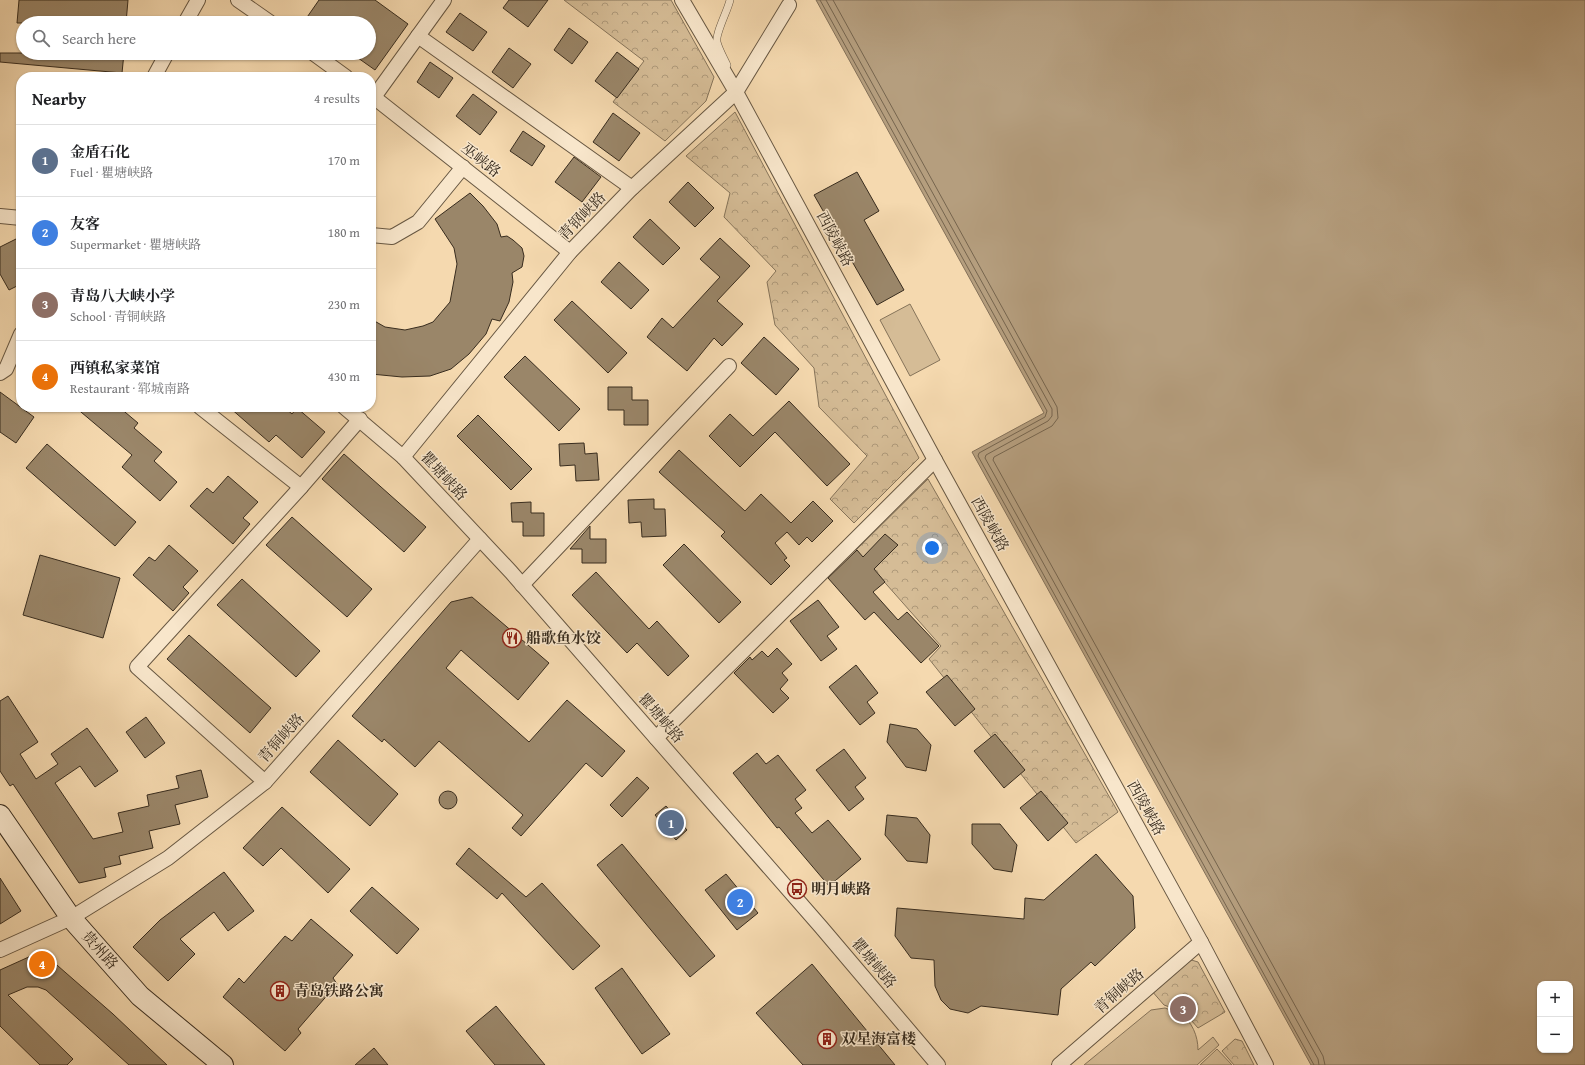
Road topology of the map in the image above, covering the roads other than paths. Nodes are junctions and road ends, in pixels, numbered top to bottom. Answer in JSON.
{"nodes":[{"id":1,"x":198,"y":0,"type":"edge"},
{"id":2,"x":444,"y":0,"type":"edge"},
{"id":3,"x":682,"y":0,"type":"edge"},
{"id":4,"x":730,"y":0,"type":"edge"},
{"id":5,"x":245,"y":2,"type":"edge"},
{"id":6,"x":791,"y":2,"type":"edge"},
{"id":7,"x":189,"y":16,"type":"edge"},
{"id":8,"x":262,"y":16,"type":"edge"},
{"id":9,"x":418,"y":36,"type":"junction"},
{"id":10,"x":163,"y":60,"type":"edge"},
{"id":11,"x":323,"y":60,"type":"edge"},
{"id":12,"x":157,"y":72,"type":"edge"},
{"id":13,"x":339,"y":72,"type":"edge"},
{"id":14,"x":376,"y":91,"type":"edge"},
{"id":15,"x":736,"y":92,"type":"junction"},
{"id":16,"x":376,"y":99,"type":"edge"},
{"id":17,"x":463,"y":167,"type":"junction"},
{"id":18,"x":632,"y":188,"type":"junction"},
{"id":19,"x":0,"y":216,"type":"edge"},
{"id":20,"x":16,"y":218,"type":"edge"},
{"id":21,"x":376,"y":235,"type":"edge"},
{"id":22,"x":570,"y":252,"type":"junction"},
{"id":23,"x":16,"y":345,"type":"edge"},
{"id":24,"x":729,"y":366,"type":"dead end"},
{"id":25,"x":0,"y":373,"type":"edge"},
{"id":26,"x":206,"y":412,"type":"edge"},
{"id":27,"x":351,"y":412,"type":"edge"},
{"id":28,"x":360,"y":418,"type":"junction"},
{"id":29,"x":403,"y":457,"type":"junction"},
{"id":30,"x":935,"y":460,"type":"junction"},
{"id":31,"x":301,"y":487,"type":"junction"},
{"id":32,"x":480,"y":539,"type":"junction"},
{"id":33,"x":522,"y":585,"type":"junction"},
{"id":34,"x":656,"y":738,"type":"junction"},
{"id":35,"x":265,"y":782,"type":"junction"},
{"id":36,"x":0,"y":815,"type":"edge"},
{"id":37,"x":71,"y":918,"type":"junction"},
{"id":38,"x":1201,"y":942,"type":"junction"},
{"id":39,"x":0,"y":950,"type":"edge"},
{"id":40,"x":223,"y":1065,"type":"edge"},
{"id":41,"x":938,"y":1065,"type":"edge"},
{"id":42,"x":1059,"y":1065,"type":"edge"},
{"id":43,"x":1266,"y":1065,"type":"edge"}],
"edges":[{"from":1,"to":7,"type":"street"},
{"from":2,"to":9,"type":"street"},
{"from":3,"to":15,"type":"street","name":"西陵峡路"},
{"from":4,"to":15,"type":"lane"},
{"from":5,"to":8,"type":"street"},
{"from":6,"to":15,"type":"street","name":"青钢峡路"},
{"from":9,"to":14,"type":"street"},
{"from":9,"to":18,"type":"street"},
{"from":10,"to":12,"type":"street"},
{"from":11,"to":13,"type":"street"},
{"from":15,"to":18,"type":"street","name":"青钢峡路"},
{"from":15,"to":30,"type":"street","name":"西陵峡路"},
{"from":16,"to":17,"type":"street","name":"巫峡路"},
{"from":17,"to":21,"type":"street"},
{"from":17,"to":22,"type":"street","name":"巫峡路"},
{"from":18,"to":22,"type":"street","name":"青钢峡路"},
{"from":19,"to":20,"type":"street"},
{"from":22,"to":29,"type":"street","name":"青钢峡路"},
{"from":23,"to":25,"type":"street"},
{"from":24,"to":33,"type":"street"},
{"from":26,"to":31,"type":"street"},
{"from":27,"to":28,"type":"street","name":"瞿塘峡路"},
{"from":28,"to":29,"type":"street","name":"瞿塘峡路"},
{"from":28,"to":31,"type":"street"},
{"from":29,"to":32,"type":"street","name":"瞿塘峡路"},
{"from":30,"to":34,"type":"street"},
{"from":30,"to":38,"type":"street","name":"西陵峡路"},
{"from":31,"to":35,"type":"street"},
{"from":32,"to":33,"type":"street","name":"瞿塘峡路"},
{"from":32,"to":35,"type":"street","name":"青铜峡路"},
{"from":33,"to":34,"type":"street","name":"瞿塘峡路"},
{"from":34,"to":41,"type":"street","name":"瞿塘峡路"},
{"from":35,"to":37,"type":"street","name":"青铜峡路"},
{"from":36,"to":37,"type":"main road","name":"贵州路"},
{"from":37,"to":39,"type":"street","name":"青铜峡路"},
{"from":37,"to":40,"type":"main road","name":"贵州路"},
{"from":38,"to":42,"type":"street","name":"青铜峡路"},
{"from":38,"to":43,"type":"street","name":"西陵峡路"}]}
